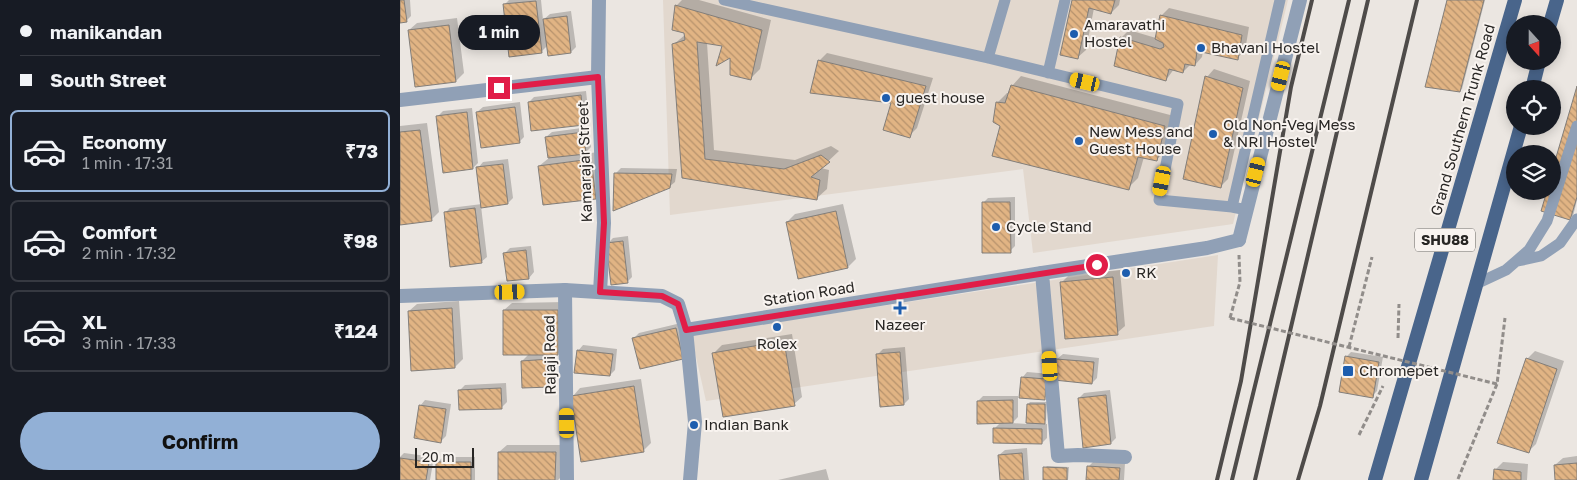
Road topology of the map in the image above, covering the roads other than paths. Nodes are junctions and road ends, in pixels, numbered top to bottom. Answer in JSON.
{"nodes":[{"id":1,"x":599,"y":0,"type":"edge"},
{"id":2,"x":724,"y":0,"type":"edge"},
{"id":3,"x":1005,"y":0,"type":"edge"},
{"id":4,"x":1065,"y":0,"type":"edge"},
{"id":5,"x":1280,"y":0,"type":"edge"},
{"id":6,"x":1300,"y":0,"type":"edge"},
{"id":7,"x":1515,"y":0,"type":"edge"},
{"id":8,"x":1557,"y":0,"type":"edge"},
{"id":9,"x":1553,"y":15,"type":"edge"},
{"id":10,"x":988,"y":58,"type":"junction"},
{"id":11,"x":1048,"y":73,"type":"junction"},
{"id":12,"x":598,"y":77,"type":"junction"},
{"id":13,"x":400,"y":100,"type":"edge"},
{"id":14,"x":1577,"y":126,"type":"edge"},
{"id":15,"x":1518,"y":135,"type":"edge"},
{"id":16,"x":1232,"y":207,"type":"junction"},
{"id":17,"x":1247,"y":210,"type":"junction"},
{"id":18,"x":1577,"y":219,"type":"edge"},
{"id":19,"x":1517,"y":261,"type":"junction"},
{"id":20,"x":1042,"y":273,"type":"junction"},
{"id":21,"x":1476,"y":284,"type":"junction"},
{"id":22,"x":565,"y":290,"type":"junction"},
{"id":23,"x":600,"y":292,"type":"junction"},
{"id":24,"x":400,"y":296,"type":"edge"},
{"id":25,"x":686,"y":330,"type":"junction"},
{"id":26,"x":1125,"y":457,"type":"dead end"},
{"id":27,"x":567,"y":480,"type":"edge"},
{"id":28,"x":690,"y":480,"type":"edge"},
{"id":29,"x":1375,"y":480,"type":"edge"},
{"id":30,"x":1421,"y":480,"type":"edge"}],
"edges":[{"from":1,"to":12,"type":"street","name":"Kamarajar Street"},
{"from":2,"to":10,"type":"lane"},
{"from":3,"to":10,"type":"lane"},
{"from":4,"to":11,"type":"lane"},
{"from":5,"to":16,"type":"lane"},
{"from":6,"to":17,"type":"street"},
{"from":7,"to":29,"type":"main road","name":"Grand Southern Trunk Road","number":"SHU88"},
{"from":8,"to":9,"type":"main road"},
{"from":10,"to":11,"type":"lane"},
{"from":11,"to":16,"type":"lane"},
{"from":12,"to":13,"type":"street"},
{"from":12,"to":23,"type":"street","name":"Kamarajar Street"},
{"from":14,"to":19,"type":"lane"},
{"from":15,"to":21,"type":"main road","number":"SHU88"},
{"from":16,"to":17,"type":"lane"},
{"from":17,"to":20,"type":"street","name":"Station Road"},
{"from":18,"to":19,"type":"lane"},
{"from":19,"to":21,"type":"lane"},
{"from":20,"to":25,"type":"street","name":"Station Road"},
{"from":20,"to":26,"type":"street"},
{"from":21,"to":30,"type":"main road","number":"SHU88"},
{"from":22,"to":23,"type":"street"},
{"from":22,"to":24,"type":"street"},
{"from":22,"to":27,"type":"street","name":"Rajaji Road"},
{"from":23,"to":25,"type":"street"},
{"from":25,"to":28,"type":"street"}]}
